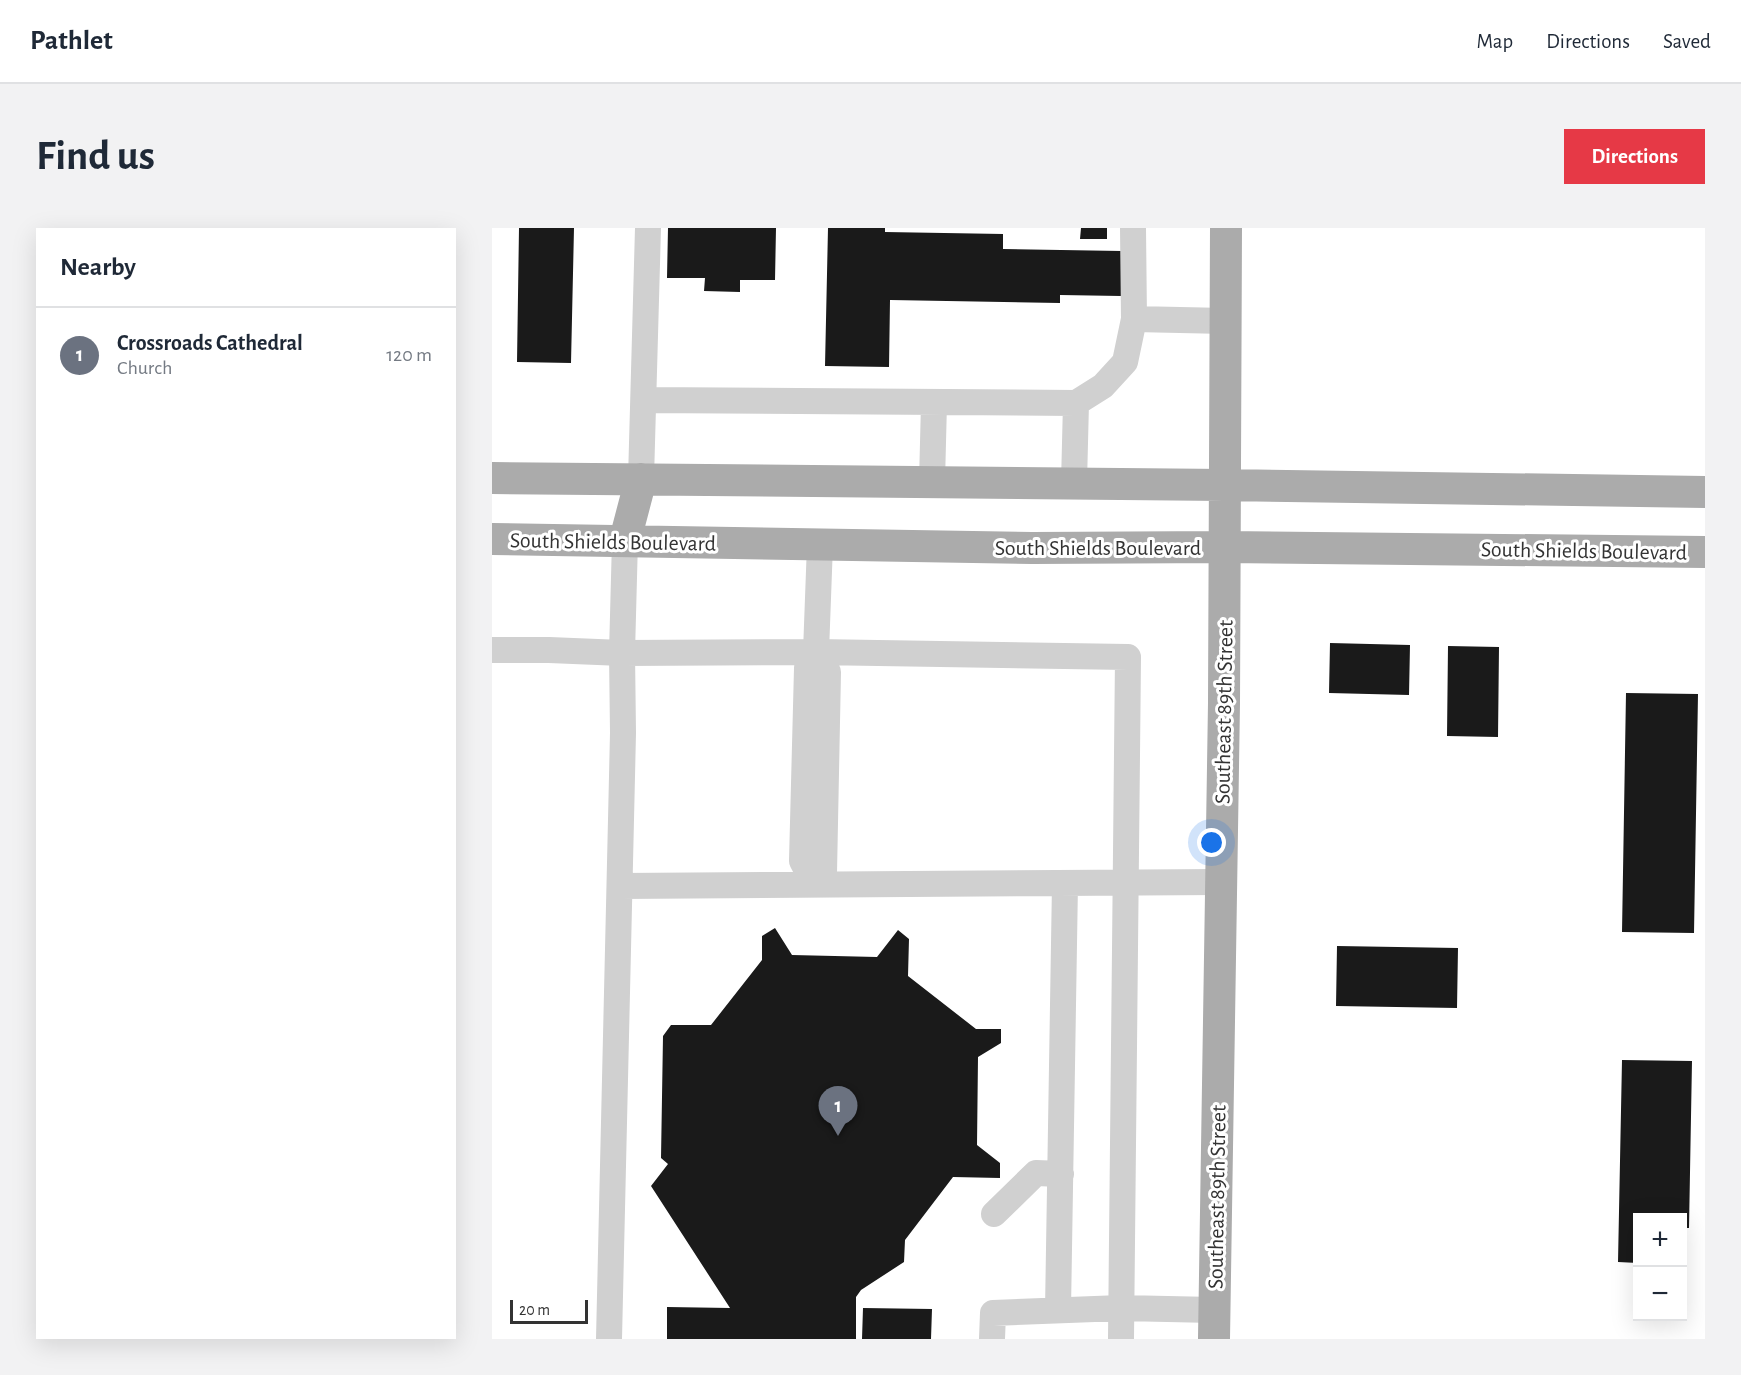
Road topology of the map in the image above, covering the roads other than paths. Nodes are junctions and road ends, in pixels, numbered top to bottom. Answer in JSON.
{"nodes":[{"id":1,"x":648,"y":228,"type":"edge"},
{"id":2,"x":1133,"y":228,"type":"edge"},
{"id":3,"x":1226,"y":228,"type":"edge"},
{"id":4,"x":1134,"y":319,"type":"junction"},
{"id":5,"x":1226,"y":321,"type":"junction"},
{"id":6,"x":644,"y":400,"type":"junction"},
{"id":7,"x":934,"y":403,"type":"junction"},
{"id":8,"x":1076,"y":403,"type":"junction"},
{"id":9,"x":492,"y":478,"type":"edge"},
{"id":10,"x":641,"y":479,"type":"junction"},
{"id":11,"x":932,"y":482,"type":"junction"},
{"id":12,"x":1074,"y":483,"type":"junction"},
{"id":13,"x":1225,"y":485,"type":"junction"},
{"id":14,"x":1705,"y":492,"type":"edge"},
{"id":15,"x":492,"y":539,"type":"edge"},
{"id":16,"x":625,"y":540,"type":"junction"},
{"id":17,"x":820,"y":544,"type":"junction"},
{"id":18,"x":1226,"y":547,"type":"junction"},
{"id":19,"x":1705,"y":552,"type":"edge"},
{"id":20,"x":492,"y":650,"type":"edge"},
{"id":21,"x":816,"y":652,"type":"junction"},
{"id":22,"x":622,"y":653,"type":"junction"},
{"id":23,"x":1125,"y":882,"type":"junction"},
{"id":24,"x":1220,"y":882,"type":"junction"},
{"id":25,"x":1065,"y":883,"type":"junction"},
{"id":26,"x":814,"y":885,"type":"junction"},
{"id":27,"x":620,"y":886,"type":"junction"},
{"id":28,"x":1061,"y":1174,"type":"junction"},
{"id":29,"x":994,"y":1214,"type":"dead end"},
{"id":30,"x":1121,"y":1308,"type":"junction"},
{"id":31,"x":1058,"y":1310,"type":"junction"},
{"id":32,"x":1214,"y":1325,"type":"edge"},
{"id":33,"x":609,"y":1339,"type":"edge"},
{"id":34,"x":993,"y":1339,"type":"edge"},
{"id":35,"x":1121,"y":1339,"type":"edge"}],
"edges":[{"from":1,"to":6,"type":"lane"},
{"from":2,"to":4,"type":"lane"},
{"from":3,"to":5,"type":"main road","name":"Southeast 89th Street"},
{"from":4,"to":5,"type":"lane"},
{"from":4,"to":8,"type":"lane"},
{"from":5,"to":13,"type":"main road","name":"Southeast 89th Street"},
{"from":6,"to":7,"type":"lane"},
{"from":6,"to":10,"type":"lane"},
{"from":7,"to":8,"type":"lane"},
{"from":7,"to":11,"type":"lane"},
{"from":8,"to":12,"type":"lane"},
{"from":9,"to":10,"type":"main road"},
{"from":10,"to":11,"type":"main road"},
{"from":10,"to":16,"type":"main road"},
{"from":11,"to":12,"type":"main road"},
{"from":12,"to":13,"type":"main road"},
{"from":13,"to":14,"type":"main road"},
{"from":13,"to":18,"type":"main road","name":"Southeast 89th Street"},
{"from":15,"to":16,"type":"main road","name":"South Shields Boulevard"},
{"from":16,"to":17,"type":"main road","name":"South Shields Boulevard"},
{"from":16,"to":22,"type":"lane"},
{"from":17,"to":18,"type":"main road","name":"South Shields Boulevard"},
{"from":17,"to":21,"type":"lane"},
{"from":18,"to":19,"type":"main road","name":"South Shields Boulevard"},
{"from":18,"to":24,"type":"main road","name":"Southeast 89th Street"},
{"from":20,"to":22,"type":"lane"},
{"from":21,"to":22,"type":"lane"},
{"from":21,"to":23,"type":"lane"},
{"from":21,"to":26,"type":"lane"},
{"from":22,"to":27,"type":"lane"},
{"from":23,"to":24,"type":"lane"},
{"from":23,"to":25,"type":"lane"},
{"from":23,"to":30,"type":"lane"},
{"from":24,"to":32,"type":"main road","name":"Southeast 89th Street"},
{"from":25,"to":26,"type":"lane"},
{"from":25,"to":28,"type":"lane"},
{"from":26,"to":27,"type":"lane"},
{"from":27,"to":33,"type":"lane"},
{"from":28,"to":29,"type":"lane"},
{"from":28,"to":31,"type":"lane"},
{"from":30,"to":31,"type":"lane"},
{"from":30,"to":32,"type":"lane"},
{"from":30,"to":35,"type":"lane"},
{"from":31,"to":34,"type":"lane"}]}
